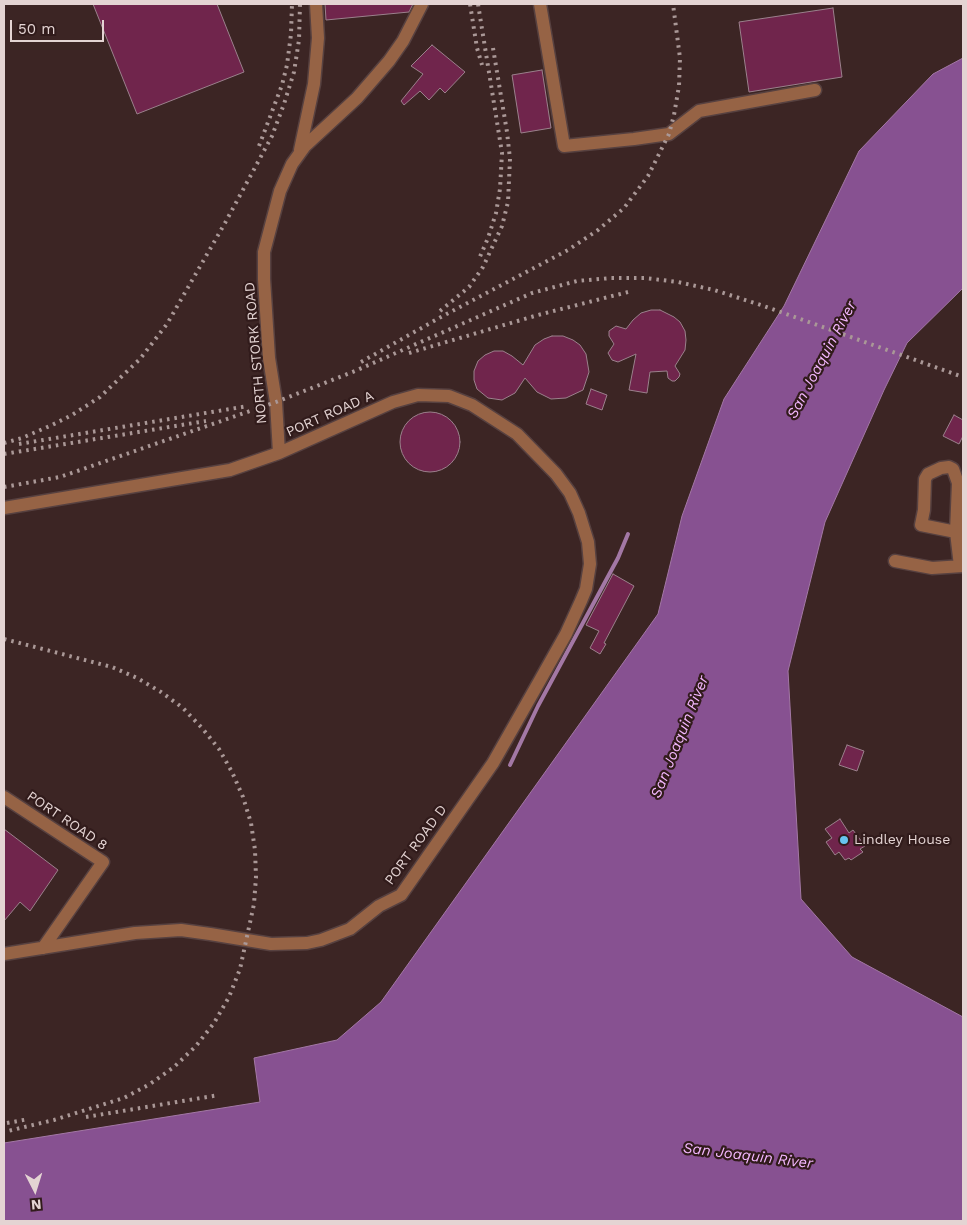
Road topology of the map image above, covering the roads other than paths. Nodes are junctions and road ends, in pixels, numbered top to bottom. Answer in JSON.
{"nodes":[{"id":1,"x":316,"y":4,"type":"edge"},
{"id":2,"x":422,"y":4,"type":"edge"},
{"id":3,"x":540,"y":4,"type":"edge"},
{"id":4,"x":815,"y":90,"type":"dead end"},
{"id":5,"x":299,"y":155,"type":"junction"},
{"id":6,"x":279,"y":453,"type":"junction"},
{"id":7,"x":4,"y":508,"type":"edge"},
{"id":8,"x":956,"y":532,"type":"junction"},
{"id":9,"x":590,"y":557,"type":"joint"},
{"id":10,"x":895,"y":561,"type":"dead end"},
{"id":11,"x":962,"y":566,"type":"edge"},
{"id":12,"x":4,"y":796,"type":"edge"},
{"id":13,"x":43,"y":948,"type":"junction"},
{"id":14,"x":4,"y":954,"type":"edge"}],
"edges":[{"from":1,"to":5,"type":"street"},
{"from":2,"to":5,"type":"street","name":"NORTH STORK ROAD"},
{"from":3,"to":4,"type":"street"},
{"from":5,"to":6,"type":"street","name":"NORTH STORK ROAD"},
{"from":6,"to":7,"type":"street","name":"PORT ROAD A"},
{"from":6,"to":9,"type":"street","name":"PORT ROAD A"},
{"from":8,"to":8,"type":"street"},
{"from":8,"to":11,"type":"street"},
{"from":9,"to":13,"type":"street","name":"PORT ROAD D"},
{"from":10,"to":11,"type":"street"},
{"from":12,"to":13,"type":"street","name":"PORT ROAD 8"},
{"from":13,"to":14,"type":"street","name":"PORT ROAD D"}]}
